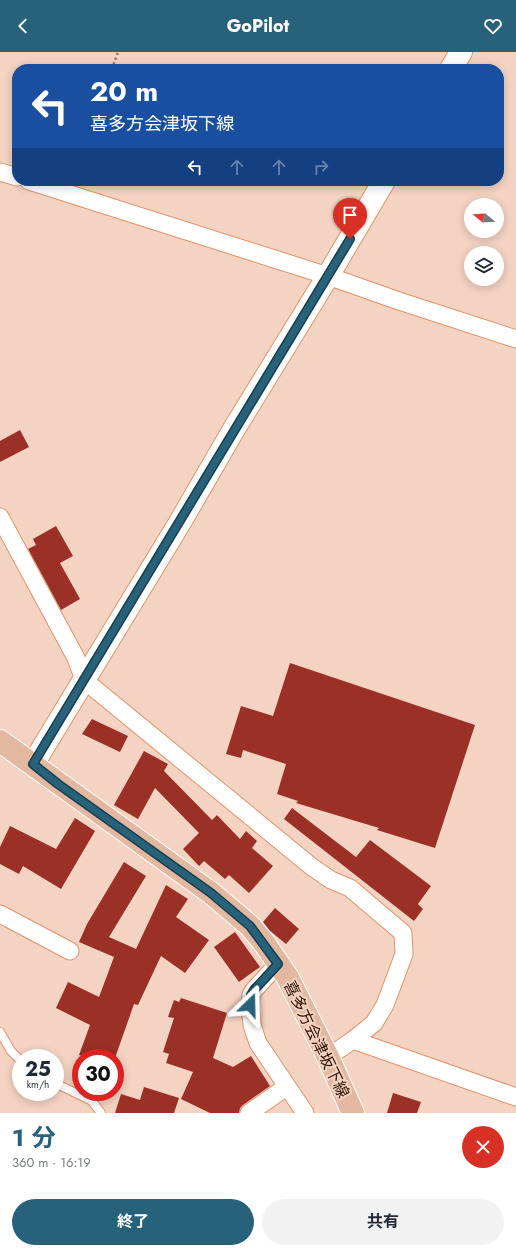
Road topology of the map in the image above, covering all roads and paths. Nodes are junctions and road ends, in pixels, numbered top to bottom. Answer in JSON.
{"nodes":[{"id":1,"x":118,"y":52,"type":"edge"},
{"id":2,"x":461,"y":52,"type":"edge"},
{"id":3,"x":114,"y":64,"type":"edge"},
{"id":4,"x":454,"y":64,"type":"edge"},
{"id":5,"x":0,"y":172,"type":"edge"},
{"id":6,"x":12,"y":176,"type":"edge"},
{"id":7,"x":45,"y":186,"type":"edge"},
{"id":8,"x":381,"y":186,"type":"edge"},
{"id":9,"x":328,"y":276,"type":"junction"},
{"id":10,"x":516,"y":339,"type":"edge"},
{"id":11,"x":0,"y":517,"type":"edge"},
{"id":12,"x":84,"y":680,"type":"junction"},
{"id":13,"x":0,"y":741,"type":"edge"},
{"id":14,"x":33,"y":764,"type":"junction"},
{"id":15,"x":0,"y":914,"type":"edge"},
{"id":16,"x":70,"y":951,"type":"dead end"},
{"id":17,"x":278,"y":964,"type":"junction"},
{"id":18,"x":0,"y":1032,"type":"edge"},
{"id":19,"x":353,"y":1040,"type":"junction"},
{"id":20,"x":12,"y":1052,"type":"edge"},
{"id":21,"x":328,"y":1057,"type":"junction"},
{"id":22,"x":284,"y":1083,"type":"junction"},
{"id":23,"x":64,"y":1087,"type":"edge"},
{"id":24,"x":516,"y":1097,"type":"edge"},
{"id":25,"x":101,"y":1113,"type":"edge"},
{"id":26,"x":249,"y":1113,"type":"edge"},
{"id":27,"x":305,"y":1113,"type":"edge"},
{"id":28,"x":353,"y":1113,"type":"edge"}],
"edges":[{"from":1,"to":3,"type":"path"},
{"from":2,"to":4,"type":"street"},
{"from":5,"to":6,"type":"street"},
{"from":7,"to":9,"type":"street"},
{"from":8,"to":9,"type":"street"},
{"from":9,"to":10,"type":"street"},
{"from":9,"to":12,"type":"street"},
{"from":11,"to":12,"type":"street"},
{"from":12,"to":14,"type":"street"},
{"from":12,"to":19,"type":"street"},
{"from":13,"to":14,"type":"main road","name":"喜多方会津坂下線"},
{"from":14,"to":17,"type":"main road","name":"喜多方会津坂下線"},
{"from":15,"to":16,"type":"street"},
{"from":17,"to":21,"type":"main road","name":"喜多方会津坂下線"},
{"from":17,"to":22,"type":"street"},
{"from":18,"to":20,"type":"lane"},
{"from":19,"to":21,"type":"street"},
{"from":19,"to":24,"type":"street"},
{"from":21,"to":28,"type":"main road","name":"喜多方会津坂下線"},
{"from":22,"to":26,"type":"street"},
{"from":22,"to":27,"type":"street"},
{"from":23,"to":25,"type":"lane"}]}
